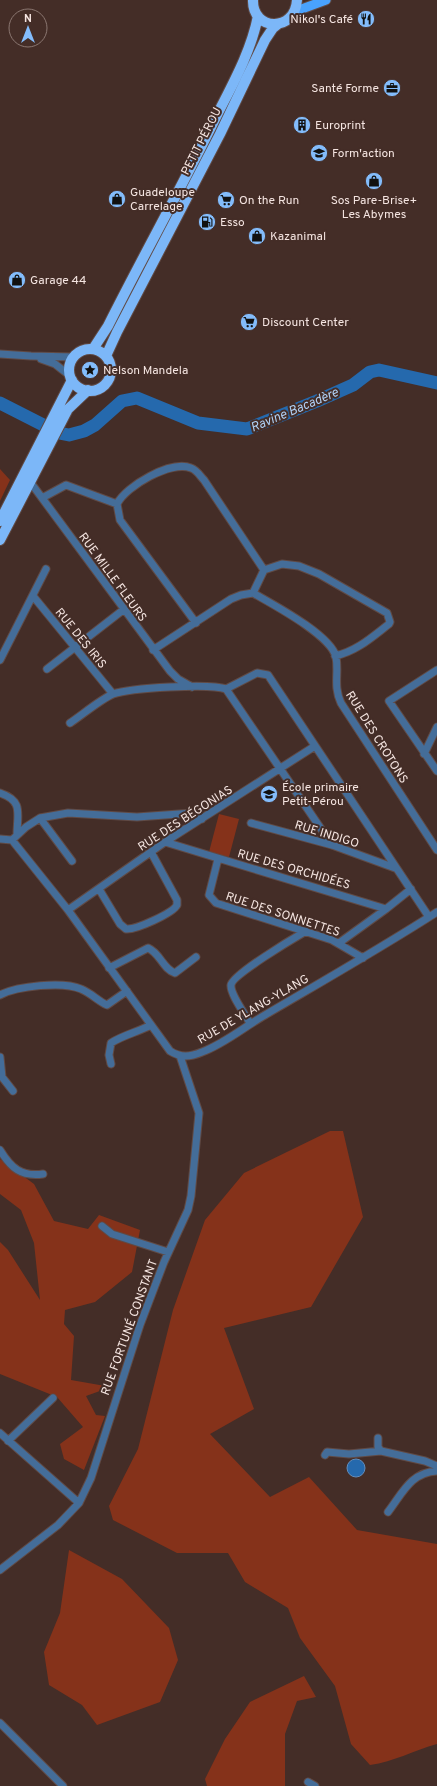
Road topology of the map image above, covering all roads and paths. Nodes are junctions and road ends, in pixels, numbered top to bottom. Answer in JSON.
{"nodes":[{"id":1,"x":253,"y":0,"type":"edge"},
{"id":2,"x":297,"y":0,"type":"edge"},
{"id":3,"x":326,"y":0,"type":"edge"},
{"id":4,"x":294,"y":14,"type":"junction"},
{"id":5,"x":258,"y":16,"type":"junction"},
{"id":6,"x":278,"y":24,"type":"junction"},
{"id":7,"x":93,"y":349,"type":"junction"},
{"id":8,"x":0,"y":354,"type":"edge"},
{"id":9,"x":31,"y":356,"type":"junction"},
{"id":10,"x":73,"y":356,"type":"junction"},
{"id":11,"x":106,"y":356,"type":"junction"},
{"id":12,"x":70,"y":377,"type":"junction"},
{"id":13,"x":88,"y":390,"type":"junction"},
{"id":14,"x":52,"y":430,"type":"junction"},
{"id":15,"x":27,"y":479,"type":"junction"},
{"id":16,"x":42,"y":498,"type":"junction"},
{"id":17,"x":117,"y":504,"type":"junction"},
{"id":18,"x":0,"y":521,"type":"edge"},
{"id":19,"x":0,"y":540,"type":"edge"},
{"id":20,"x":46,"y":569,"type":"dead end"},
{"id":21,"x":264,"y":570,"type":"junction"},
{"id":22,"x":253,"y":593,"type":"junction"},
{"id":23,"x":32,"y":596,"type":"junction"},
{"id":24,"x":123,"y":610,"type":"junction"},
{"id":25,"x":196,"y":623,"type":"junction"},
{"id":26,"x":74,"y":648,"type":"junction"},
{"id":27,"x":153,"y":650,"type":"junction"},
{"id":28,"x":336,"y":656,"type":"junction"},
{"id":29,"x":0,"y":660,"type":"edge"},
{"id":30,"x":47,"y":669,"type":"dead end"},
{"id":31,"x":437,"y":670,"type":"edge"},
{"id":32,"x":192,"y":687,"type":"junction"},
{"id":33,"x":226,"y":689,"type":"junction"},
{"id":34,"x":112,"y":694,"type":"junction"},
{"id":35,"x":70,"y":723,"type":"dead end"},
{"id":36,"x":437,"y":727,"type":"edge"},
{"id":37,"x":314,"y":746,"type":"junction"},
{"id":38,"x":424,"y":754,"type":"junction"},
{"id":39,"x":279,"y":769,"type":"junction"},
{"id":40,"x":437,"y":771,"type":"edge"},
{"id":41,"x":1,"y":792,"type":"edge"},
{"id":42,"x":40,"y":818,"type":"junction"},
{"id":43,"x":202,"y":819,"type":"junction"},
{"id":44,"x":251,"y":823,"type":"dead end"},
{"id":45,"x":14,"y":838,"type":"junction"},
{"id":46,"x":0,"y":839,"type":"edge"},
{"id":47,"x":165,"y":842,"type":"junction"},
{"id":48,"x":332,"y":845,"type":"junction"},
{"id":49,"x":437,"y":850,"type":"edge"},
{"id":50,"x":151,"y":852,"type":"junction"},
{"id":51,"x":218,"y":859,"type":"junction"},
{"id":52,"x":72,"y":861,"type":"dead end"},
{"id":53,"x":395,"y":868,"type":"junction"},
{"id":54,"x":99,"y":889,"type":"junction"},
{"id":55,"x":411,"y":889,"type":"junction"},
{"id":56,"x":386,"y":909,"type":"junction"},
{"id":57,"x":68,"y":910,"type":"junction"},
{"id":58,"x":437,"y":912,"type":"edge"},
{"id":59,"x":429,"y":917,"type":"junction"},
{"id":60,"x":306,"y":931,"type":"junction"},
{"id":61,"x":339,"y":944,"type":"junction"},
{"id":62,"x":196,"y":957,"type":"dead end"},
{"id":63,"x":363,"y":958,"type":"junction"},
{"id":64,"x":110,"y":968,"type":"junction"},
{"id":65,"x":127,"y":991,"type":"junction"},
{"id":66,"x":0,"y":995,"type":"edge"},
{"id":67,"x":250,"y":1023,"type":"junction"},
{"id":68,"x":151,"y":1025,"type":"junction"},
{"id":69,"x":180,"y":1056,"type":"junction"},
{"id":70,"x":0,"y":1057,"type":"edge"},
{"id":71,"x":111,"y":1064,"type":"dead end"},
{"id":72,"x":13,"y":1091,"type":"dead end"},
{"id":73,"x":0,"y":1150,"type":"edge"},
{"id":74,"x":43,"y":1174,"type":"dead end"},
{"id":75,"x":102,"y":1226,"type":"dead end"},
{"id":76,"x":168,"y":1252,"type":"junction"},
{"id":77,"x":53,"y":1398,"type":"dead end"},
{"id":78,"x":0,"y":1433,"type":"edge"},
{"id":79,"x":378,"y":1438,"type":"dead end"},
{"id":80,"x":8,"y":1441,"type":"junction"},
{"id":81,"x":381,"y":1451,"type":"junction"},
{"id":82,"x":325,"y":1454,"type":"dead end"},
{"id":83,"x":437,"y":1466,"type":"edge"},
{"id":84,"x":437,"y":1470,"type":"edge"},
{"id":85,"x":79,"y":1503,"type":"junction"},
{"id":86,"x":388,"y":1512,"type":"dead end"},
{"id":87,"x":0,"y":1570,"type":"edge"},
{"id":88,"x":0,"y":1723,"type":"edge"},
{"id":89,"x":308,"y":1782,"type":"dead end"},
{"id":90,"x":63,"y":1786,"type":"edge"},
{"id":91,"x":315,"y":1786,"type":"edge"}],
"edges":[{"from":1,"to":5,"type":"highway"},
{"from":2,"to":4,"type":"highway"},
{"from":3,"to":4,"type":"main road"},
{"from":4,"to":6,"type":"highway","name":"PETIT PÉROU"},
{"from":5,"to":6,"type":"highway"},
{"from":5,"to":7,"type":"highway","name":"PETIT PÉROU"},
{"from":6,"to":11,"type":"highway","name":"PETIT PÉROU"},
{"from":7,"to":10,"type":"highway"},
{"from":7,"to":11,"type":"highway"},
{"from":8,"to":9,"type":"street"},
{"from":9,"to":10,"type":"street"},
{"from":9,"to":12,"type":"street"},
{"from":10,"to":12,"type":"highway"},
{"from":11,"to":13,"type":"highway"},
{"from":12,"to":13,"type":"highway"},
{"from":12,"to":14,"type":"highway"},
{"from":13,"to":14,"type":"highway"},
{"from":14,"to":15,"type":"highway"},
{"from":15,"to":16,"type":"street","name":"RUE MILLE FLEURS"},
{"from":15,"to":18,"type":"highway"},
{"from":15,"to":19,"type":"highway"},
{"from":16,"to":17,"type":"street"},
{"from":16,"to":24,"type":"street","name":"RUE MILLE FLEURS"},
{"from":17,"to":21,"type":"street"},
{"from":17,"to":25,"type":"street"},
{"from":20,"to":23,"type":"street"},
{"from":21,"to":22,"type":"street"},
{"from":21,"to":28,"type":"street"},
{"from":22,"to":25,"type":"street"},
{"from":22,"to":28,"type":"street"},
{"from":23,"to":26,"type":"street","name":"RUE DES IRIS"},
{"from":23,"to":29,"type":"street"},
{"from":24,"to":26,"type":"street"},
{"from":24,"to":27,"type":"street","name":"RUE MILLE FLEURS"},
{"from":25,"to":27,"type":"street"},
{"from":26,"to":30,"type":"street"},
{"from":26,"to":34,"type":"street","name":"RUE DES IRIS"},
{"from":27,"to":32,"type":"street","name":"RUE MILLE FLEURS"},
{"from":28,"to":49,"type":"street","name":"RUE DES CROTONS"},
{"from":31,"to":38,"type":"street"},
{"from":32,"to":33,"type":"street"},
{"from":32,"to":34,"type":"street"},
{"from":33,"to":37,"type":"street"},
{"from":33,"to":39,"type":"street"},
{"from":34,"to":35,"type":"street"},
{"from":36,"to":38,"type":"street"},
{"from":37,"to":39,"type":"street","name":"RUE DES BÉGONIAS"},
{"from":37,"to":53,"type":"street"},
{"from":38,"to":40,"type":"street"},
{"from":39,"to":43,"type":"street","name":"RUE DES BÉGONIAS"},
{"from":39,"to":48,"type":"street"},
{"from":41,"to":45,"type":"street"},
{"from":42,"to":43,"type":"street"},
{"from":42,"to":45,"type":"street"},
{"from":42,"to":52,"type":"street"},
{"from":43,"to":47,"type":"street","name":"RUE DES BÉGONIAS"},
{"from":44,"to":48,"type":"street","name":"RUE INDIGO"},
{"from":45,"to":46,"type":"street"},
{"from":45,"to":57,"type":"street"},
{"from":47,"to":50,"type":"street","name":"RUE DES BÉGONIAS"},
{"from":47,"to":51,"type":"street","name":"RUE DES ORCHIDÉES"},
{"from":48,"to":53,"type":"street","name":"RUE INDIGO"},
{"from":50,"to":54,"type":"street","name":"RUE DES BÉGONIAS"},
{"from":50,"to":54,"type":"street"},
{"from":51,"to":56,"type":"street","name":"RUE DES ORCHIDÉES"},
{"from":51,"to":60,"type":"street","name":"RUE DES SONNETTES"},
{"from":53,"to":55,"type":"street"},
{"from":54,"to":57,"type":"street","name":"RUE DES BÉGONIAS"},
{"from":55,"to":56,"type":"street"},
{"from":55,"to":59,"type":"street"},
{"from":56,"to":61,"type":"street"},
{"from":57,"to":64,"type":"street"},
{"from":58,"to":59,"type":"street","name":"RUE DE YLANG-YLANG"},
{"from":59,"to":63,"type":"street","name":"RUE DE YLANG-YLANG"},
{"from":60,"to":61,"type":"street","name":"RUE DES SONNETTES"},
{"from":60,"to":67,"type":"street"},
{"from":61,"to":63,"type":"street","name":"RUE DES SONNETTES"},
{"from":62,"to":64,"type":"street"},
{"from":63,"to":67,"type":"street","name":"RUE DE YLANG-YLANG"},
{"from":64,"to":65,"type":"street"},
{"from":65,"to":66,"type":"street"},
{"from":65,"to":68,"type":"street"},
{"from":67,"to":69,"type":"street","name":"RUE DE YLANG-YLANG"},
{"from":68,"to":69,"type":"street"},
{"from":68,"to":71,"type":"street"},
{"from":69,"to":76,"type":"street","name":"RUE FORTUNÉ CONSTANT"},
{"from":70,"to":72,"type":"street"},
{"from":73,"to":74,"type":"street"},
{"from":75,"to":76,"type":"street"},
{"from":76,"to":85,"type":"street","name":"RUE FORTUNÉ CONSTANT"},
{"from":77,"to":80,"type":"street"},
{"from":78,"to":80,"type":"street"},
{"from":79,"to":81,"type":"street"},
{"from":80,"to":85,"type":"street"},
{"from":81,"to":82,"type":"street"},
{"from":81,"to":83,"type":"street"},
{"from":84,"to":86,"type":"street"},
{"from":85,"to":87,"type":"street","name":"RUE FORTUNÉ CONSTANT"},
{"from":88,"to":90,"type":"street"},
{"from":89,"to":91,"type":"street"}]}
